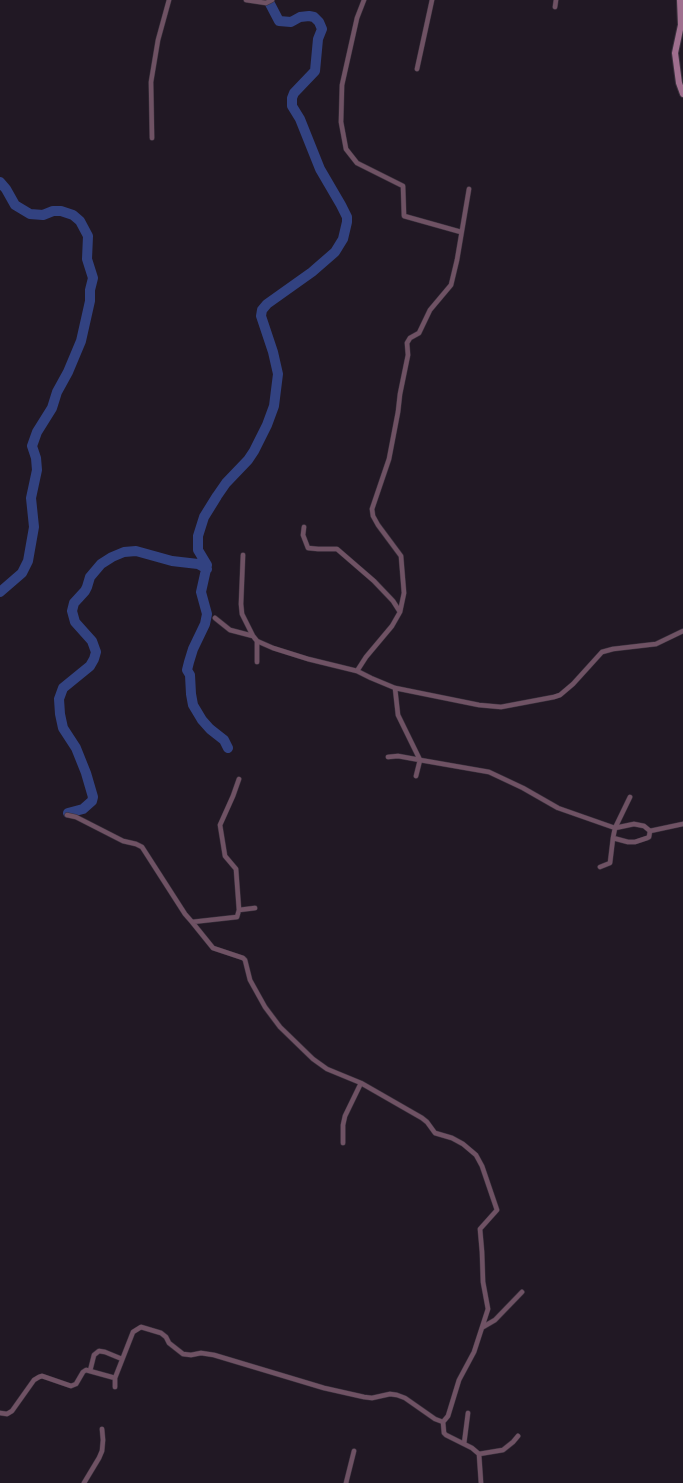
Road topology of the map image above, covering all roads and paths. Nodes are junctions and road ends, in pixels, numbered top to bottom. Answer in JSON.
{"nodes":[{"id":1,"x":169,"y":0,"type":"edge"},
{"id":2,"x":246,"y":0,"type":"edge"},
{"id":3,"x":272,"y":0,"type":"edge"},
{"id":4,"x":364,"y":0,"type":"edge"},
{"id":5,"x":432,"y":0,"type":"edge"},
{"id":6,"x":556,"y":0,"type":"edge"},
{"id":7,"x":680,"y":0,"type":"edge"},
{"id":8,"x":555,"y":7,"type":"dead end"},
{"id":9,"x":417,"y":69,"type":"dead end"},
{"id":10,"x":681,"y":84,"type":"edge"},
{"id":11,"x":683,"y":94,"type":"edge"},
{"id":12,"x":152,"y":138,"type":"dead end"},
{"id":13,"x":469,"y":189,"type":"dead end"},
{"id":14,"x":461,"y":232,"type":"junction"},
{"id":15,"x":304,"y":527,"type":"dead end"},
{"id":16,"x":243,"y":555,"type":"dead end"},
{"id":17,"x":400,"y":612,"type":"junction"},
{"id":18,"x":215,"y":618,"type":"dead end"},
{"id":19,"x":683,"y":631,"type":"edge"},
{"id":20,"x":253,"y":636,"type":"junction"},
{"id":21,"x":257,"y":641,"type":"junction"},
{"id":22,"x":257,"y":662,"type":"dead end"},
{"id":23,"x":357,"y":670,"type":"junction"},
{"id":24,"x":395,"y":688,"type":"junction"},
{"id":25,"x":388,"y":757,"type":"dead end"},
{"id":26,"x":420,"y":760,"type":"junction"},
{"id":27,"x":416,"y":776,"type":"dead end"},
{"id":28,"x":239,"y":779,"type":"dead end"},
{"id":29,"x":630,"y":797,"type":"dead end"},
{"id":30,"x":66,"y":815,"type":"dead end"},
{"id":31,"x":683,"y":824,"type":"edge"},
{"id":32,"x":615,"y":828,"type":"junction"},
{"id":33,"x":650,"y":831,"type":"junction"},
{"id":34,"x":613,"y":838,"type":"junction"},
{"id":35,"x":600,"y":867,"type":"dead end"},
{"id":36,"x":255,"y":908,"type":"dead end"},
{"id":37,"x":239,"y":910,"type":"junction"},
{"id":38,"x":192,"y":922,"type":"junction"},
{"id":39,"x":360,"y":1083,"type":"junction"},
{"id":40,"x":343,"y":1144,"type":"dead end"},
{"id":41,"x":522,"y":1292,"type":"dead end"},
{"id":42,"x":482,"y":1328,"type":"junction"},
{"id":43,"x":122,"y":1359,"type":"junction"},
{"id":44,"x":90,"y":1371,"type":"junction"},
{"id":45,"x":115,"y":1378,"type":"junction"},
{"id":46,"x":115,"y":1388,"type":"dead end"},
{"id":47,"x":468,"y":1412,"type":"dead end"},
{"id":48,"x":0,"y":1413,"type":"edge"},
{"id":49,"x":443,"y":1422,"type":"junction"},
{"id":50,"x":102,"y":1430,"type":"dead end"},
{"id":51,"x":518,"y":1436,"type":"dead end"},
{"id":52,"x":464,"y":1444,"type":"junction"},
{"id":53,"x":354,"y":1451,"type":"dead end"},
{"id":54,"x":479,"y":1454,"type":"junction"},
{"id":55,"x":84,"y":1483,"type":"edge"},
{"id":56,"x":346,"y":1483,"type":"edge"},
{"id":57,"x":481,"y":1483,"type":"edge"}],
"edges":[{"from":1,"to":12,"type":"street"},
{"from":2,"to":3,"type":"street"},
{"from":4,"to":14,"type":"street"},
{"from":5,"to":9,"type":"street"},
{"from":6,"to":8,"type":"street"},
{"from":7,"to":10,"type":"street"},
{"from":10,"to":11,"type":"street"},
{"from":13,"to":14,"type":"street"},
{"from":14,"to":17,"type":"street"},
{"from":15,"to":17,"type":"street"},
{"from":16,"to":20,"type":"street"},
{"from":17,"to":23,"type":"street"},
{"from":18,"to":20,"type":"street"},
{"from":19,"to":24,"type":"street"},
{"from":20,"to":21,"type":"street"},
{"from":21,"to":22,"type":"street"},
{"from":21,"to":23,"type":"street"},
{"from":23,"to":24,"type":"street"},
{"from":24,"to":26,"type":"street"},
{"from":25,"to":26,"type":"street"},
{"from":26,"to":27,"type":"street"},
{"from":26,"to":32,"type":"street"},
{"from":28,"to":37,"type":"street"},
{"from":29,"to":32,"type":"street"},
{"from":30,"to":38,"type":"street"},
{"from":31,"to":33,"type":"street"},
{"from":32,"to":33,"type":"street"},
{"from":32,"to":34,"type":"street"},
{"from":33,"to":34,"type":"street"},
{"from":34,"to":35,"type":"street"},
{"from":36,"to":37,"type":"street"},
{"from":37,"to":38,"type":"street"},
{"from":38,"to":39,"type":"street"},
{"from":39,"to":40,"type":"street"},
{"from":39,"to":42,"type":"street"},
{"from":41,"to":42,"type":"street"},
{"from":42,"to":49,"type":"street"},
{"from":43,"to":44,"type":"street"},
{"from":43,"to":45,"type":"street"},
{"from":43,"to":49,"type":"street"},
{"from":44,"to":45,"type":"street"},
{"from":44,"to":48,"type":"street"},
{"from":45,"to":46,"type":"street"},
{"from":47,"to":52,"type":"street"},
{"from":49,"to":52,"type":"street"},
{"from":50,"to":55,"type":"street"},
{"from":51,"to":54,"type":"street"},
{"from":52,"to":54,"type":"street"},
{"from":53,"to":56,"type":"street"},
{"from":54,"to":57,"type":"street"}]}
